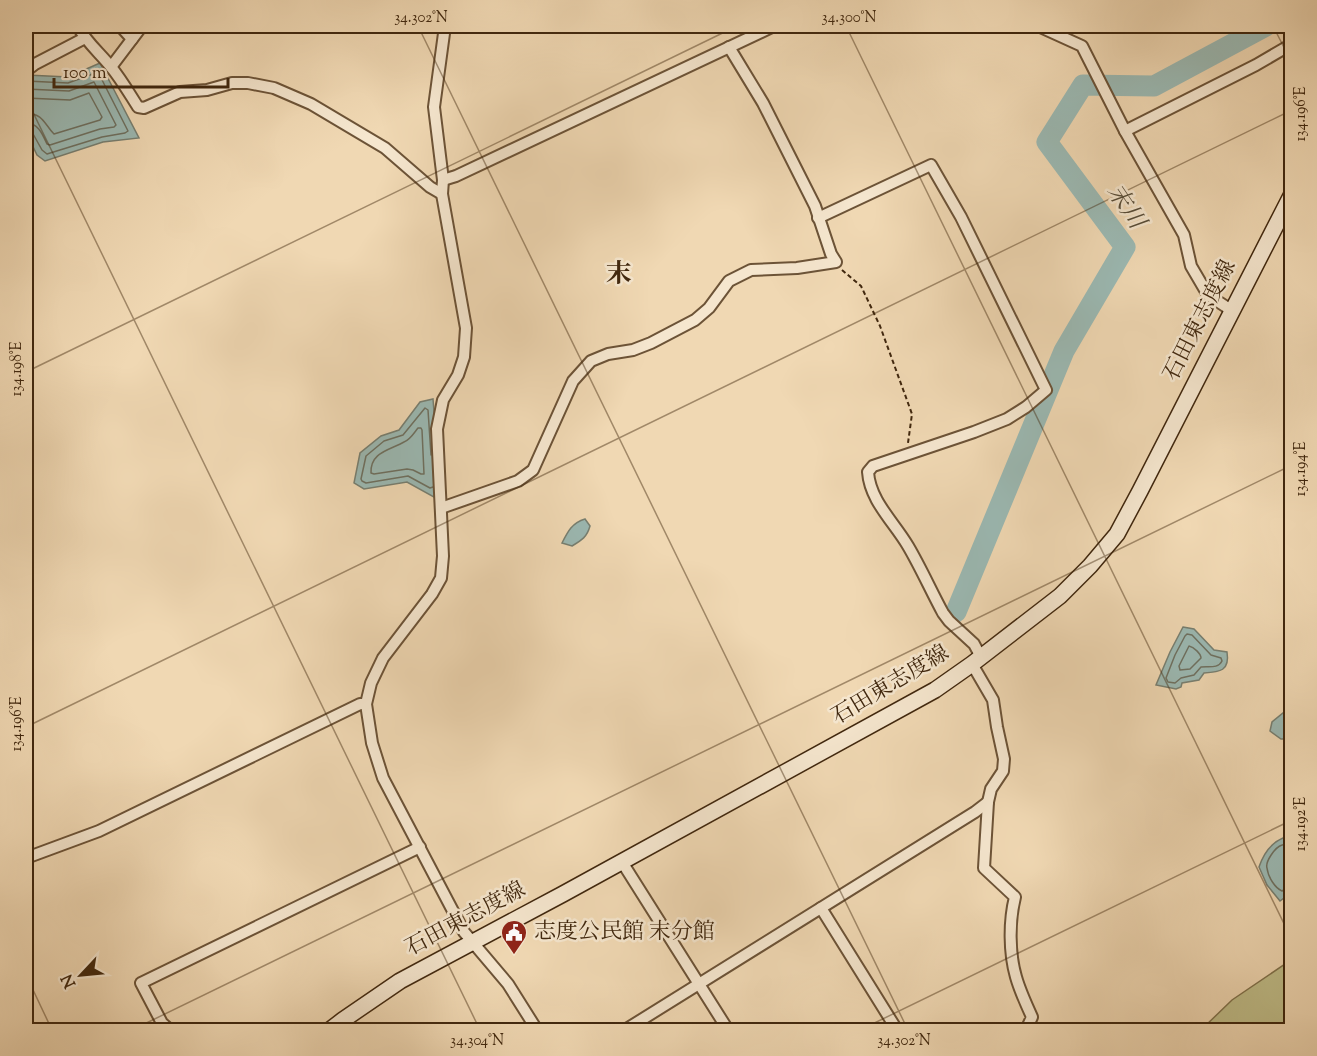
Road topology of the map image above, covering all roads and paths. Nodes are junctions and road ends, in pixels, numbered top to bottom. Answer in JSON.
{"nodes":[{"id":1,"x":78,"y":26,"type":"edge"},
{"id":2,"x":142,"y":26,"type":"edge"},
{"id":3,"x":445,"y":26,"type":"edge"},
{"id":4,"x":774,"y":26,"type":"edge"},
{"id":5,"x":1038,"y":26,"type":"edge"},
{"id":6,"x":122,"y":28,"type":"dead end"},
{"id":7,"x":85,"y":38,"type":"junction"},
{"id":8,"x":132,"y":39,"type":"junction"},
{"id":9,"x":1292,"y":44,"type":"edge"},
{"id":10,"x":729,"y":47,"type":"junction"},
{"id":11,"x":111,"y":67,"type":"junction"},
{"id":12,"x":26,"y":71,"type":"edge"},
{"id":13,"x":1125,"y":131,"type":"junction"},
{"id":14,"x":443,"y":180,"type":"junction"},
{"id":15,"x":442,"y":194,"type":"junction"},
{"id":16,"x":1292,"y":194,"type":"edge"},
{"id":17,"x":818,"y":218,"type":"junction"},
{"id":18,"x":836,"y":262,"type":"junction"},
{"id":19,"x":1231,"y":310,"type":"junction"},
{"id":20,"x":906,"y":454,"type":"junction"},
{"id":21,"x":441,"y":508,"type":"junction"},
{"id":22,"x":977,"y":660,"type":"junction"},
{"id":23,"x":366,"y":704,"type":"junction"},
{"id":24,"x":988,"y":802,"type":"junction"},
{"id":25,"x":420,"y":847,"type":"junction"},
{"id":26,"x":26,"y":858,"type":"edge"},
{"id":27,"x":622,"y":862,"type":"junction"},
{"id":28,"x":821,"y":909,"type":"junction"},
{"id":29,"x":472,"y":943,"type":"junction"},
{"id":30,"x":698,"y":984,"type":"junction"},
{"id":31,"x":170,"y":1030,"type":"edge"},
{"id":32,"x":330,"y":1030,"type":"edge"},
{"id":33,"x":537,"y":1030,"type":"edge"},
{"id":34,"x":626,"y":1030,"type":"edge"},
{"id":35,"x":728,"y":1030,"type":"edge"},
{"id":36,"x":896,"y":1030,"type":"edge"},
{"id":37,"x":1026,"y":1030,"type":"edge"}],
"edges":[{"from":1,"to":7,"type":"street"},
{"from":2,"to":8,"type":"street"},
{"from":3,"to":14,"type":"street"},
{"from":4,"to":10,"type":"street"},
{"from":5,"to":13,"type":"street"},
{"from":6,"to":8,"type":"street"},
{"from":7,"to":11,"type":"street"},
{"from":7,"to":12,"type":"street"},
{"from":8,"to":11,"type":"street"},
{"from":9,"to":13,"type":"street"},
{"from":10,"to":14,"type":"street"},
{"from":10,"to":17,"type":"street"},
{"from":11,"to":15,"type":"street"},
{"from":13,"to":19,"type":"street"},
{"from":14,"to":15,"type":"street"},
{"from":15,"to":21,"type":"street"},
{"from":16,"to":19,"type":"main road","name":"石田東志度線"},
{"from":17,"to":18,"type":"street"},
{"from":17,"to":20,"type":"street"},
{"from":18,"to":20,"type":"path"},
{"from":18,"to":21,"type":"street"},
{"from":19,"to":22,"type":"main road","name":"石田東志度線"},
{"from":20,"to":22,"type":"street"},
{"from":21,"to":23,"type":"street"},
{"from":22,"to":24,"type":"street"},
{"from":22,"to":27,"type":"main road","name":"石田東志度線"},
{"from":23,"to":25,"type":"street"},
{"from":23,"to":26,"type":"street"},
{"from":24,"to":28,"type":"street"},
{"from":24,"to":37,"type":"street"},
{"from":25,"to":29,"type":"street"},
{"from":25,"to":31,"type":"street"},
{"from":27,"to":29,"type":"main road","name":"石田東志度線"},
{"from":27,"to":30,"type":"street"},
{"from":28,"to":30,"type":"street"},
{"from":28,"to":36,"type":"street"},
{"from":29,"to":32,"type":"main road","name":"石田東志度線"},
{"from":29,"to":33,"type":"street"},
{"from":30,"to":34,"type":"street"},
{"from":30,"to":35,"type":"street"}]}
